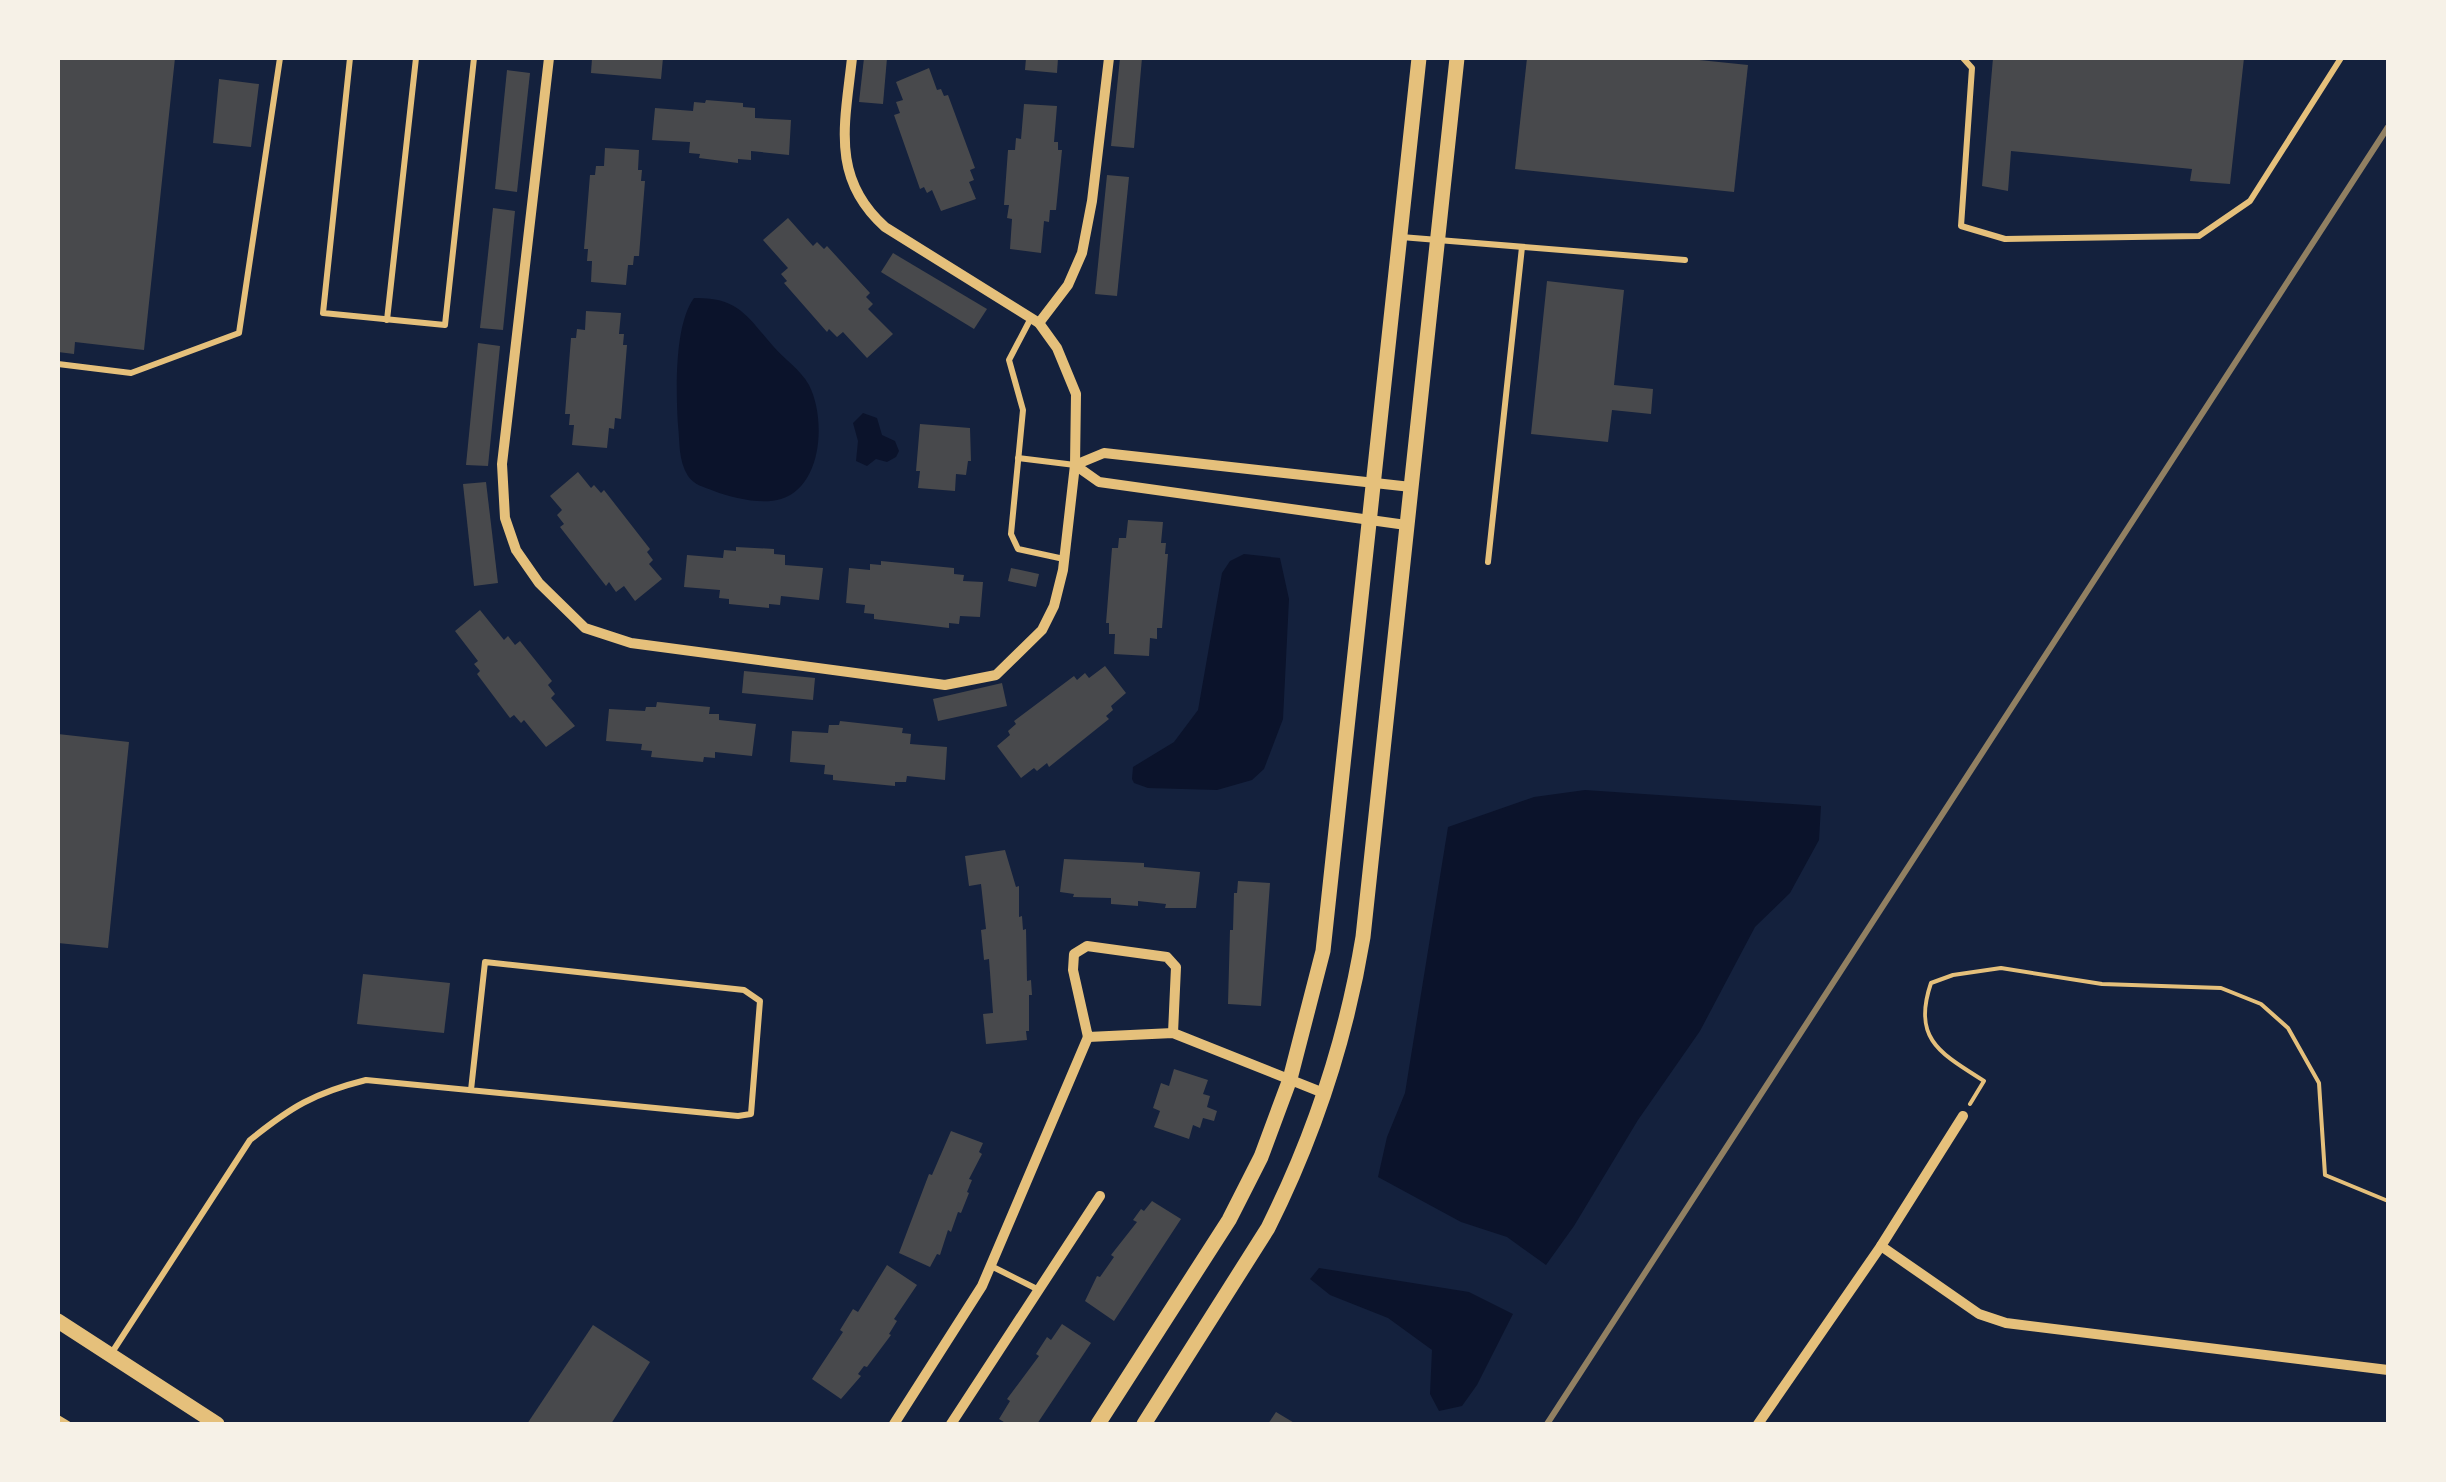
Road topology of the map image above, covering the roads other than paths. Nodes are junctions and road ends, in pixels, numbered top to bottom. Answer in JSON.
{"nodes":[{"id":1,"x":280,"y":58,"type":"edge"},
{"id":2,"x":350,"y":58,"type":"edge"},
{"id":3,"x":416,"y":58,"type":"edge"},
{"id":4,"x":474,"y":58,"type":"edge"},
{"id":5,"x":548,"y":58,"type":"edge"},
{"id":6,"x":851,"y":58,"type":"edge"},
{"id":7,"x":1109,"y":58,"type":"edge"},
{"id":8,"x":1419,"y":58,"type":"edge"},
{"id":9,"x":1457,"y":58,"type":"edge"},
{"id":10,"x":1963,"y":58,"type":"edge"},
{"id":11,"x":2341,"y":58,"type":"edge"},
{"id":12,"x":1400,"y":236,"type":"junction"},
{"id":13,"x":1438,"y":240,"type":"junction"},
{"id":14,"x":1522,"y":247,"type":"junction"},
{"id":15,"x":1685,"y":260,"type":"dead end"},
{"id":16,"x":387,"y":320,"type":"junction"},
{"id":17,"x":1035,"y":320,"type":"junction"},
{"id":18,"x":58,"y":364,"type":"edge"},
{"id":19,"x":1018,"y":458,"type":"junction"},
{"id":20,"x":1075,"y":465,"type":"junction"},
{"id":21,"x":1373,"y":482,"type":"junction"},
{"id":22,"x":1411,"y":486,"type":"junction"},
{"id":23,"x":1369,"y":519,"type":"junction"},
{"id":24,"x":1406,"y":525,"type":"junction"},
{"id":25,"x":1064,"y":559,"type":"junction"},
{"id":26,"x":1488,"y":562,"type":"dead end"},
{"id":27,"x":1173,"y":1034,"type":"junction"},
{"id":28,"x":1088,"y":1038,"type":"junction"},
{"id":29,"x":1290,"y":1079,"type":"junction"},
{"id":30,"x":471,"y":1090,"type":"junction"},
{"id":31,"x":1326,"y":1094,"type":"junction"},
{"id":32,"x":1963,"y":1116,"type":"road end"},
{"id":33,"x":1100,"y":1196,"type":"dead end"},
{"id":34,"x":1881,"y":1246,"type":"junction"},
{"id":35,"x":991,"y":1266,"type":"junction"},
{"id":36,"x":1040,"y":1290,"type":"junction"},
{"id":37,"x":58,"y":1321,"type":"edge"},
{"id":38,"x":110,"y":1355,"type":"junction"},
{"id":39,"x":2388,"y":1370,"type":"edge"},
{"id":40,"x":58,"y":1418,"type":"edge"},
{"id":41,"x":195,"y":1418,"type":"edge"},
{"id":42,"x":68,"y":1424,"type":"edge"},
{"id":43,"x":217,"y":1424,"type":"edge"},
{"id":44,"x":894,"y":1424,"type":"edge"},
{"id":45,"x":951,"y":1424,"type":"edge"},
{"id":46,"x":1098,"y":1424,"type":"edge"},
{"id":47,"x":1144,"y":1424,"type":"edge"},
{"id":48,"x":1758,"y":1424,"type":"edge"}],
"edges":[{"from":1,"to":18,"type":"lane"},
{"from":2,"to":16,"type":"lane"},
{"from":3,"to":16,"type":"lane"},
{"from":4,"to":16,"type":"lane"},
{"from":5,"to":25,"type":"street"},
{"from":6,"to":17,"type":"street"},
{"from":7,"to":17,"type":"street"},
{"from":8,"to":12,"type":"street"},
{"from":9,"to":13,"type":"street"},
{"from":10,"to":11,"type":"lane"},
{"from":12,"to":13,"type":"lane"},
{"from":12,"to":21,"type":"street"},
{"from":13,"to":14,"type":"lane"},
{"from":13,"to":22,"type":"street"},
{"from":14,"to":15,"type":"lane"},
{"from":14,"to":26,"type":"lane"},
{"from":17,"to":19,"type":"lane"},
{"from":17,"to":20,"type":"street"},
{"from":19,"to":20,"type":"lane"},
{"from":19,"to":25,"type":"lane"},
{"from":20,"to":21,"type":"street"},
{"from":20,"to":23,"type":"street"},
{"from":20,"to":25,"type":"street"},
{"from":21,"to":22,"type":"street"},
{"from":21,"to":23,"type":"street"},
{"from":22,"to":24,"type":"street"},
{"from":23,"to":24,"type":"street"},
{"from":23,"to":29,"type":"street"},
{"from":24,"to":31,"type":"street"},
{"from":27,"to":28,"type":"street"},
{"from":27,"to":28,"type":"street"},
{"from":27,"to":29,"type":"street"},
{"from":28,"to":35,"type":"street"},
{"from":29,"to":31,"type":"street"},
{"from":29,"to":46,"type":"street"},
{"from":30,"to":30,"type":"lane"},
{"from":30,"to":38,"type":"lane"},
{"from":31,"to":47,"type":"street"},
{"from":32,"to":34,"type":"street"},
{"from":33,"to":36,"type":"street"},
{"from":34,"to":39,"type":"street"},
{"from":34,"to":48,"type":"street"},
{"from":35,"to":36,"type":"lane"},
{"from":35,"to":44,"type":"street"},
{"from":36,"to":45,"type":"street"},
{"from":37,"to":38,"type":"street"},
{"from":38,"to":41,"type":"street"},
{"from":40,"to":42,"type":"lane"},
{"from":41,"to":43,"type":"street"}]}
